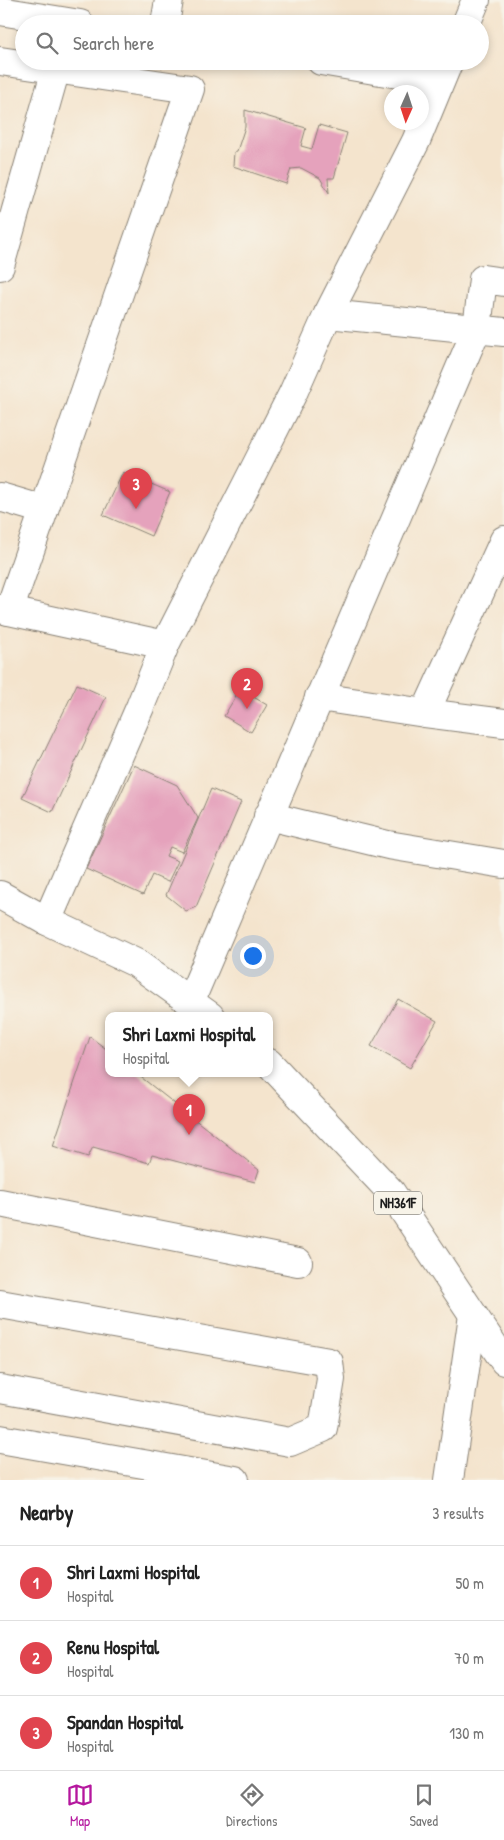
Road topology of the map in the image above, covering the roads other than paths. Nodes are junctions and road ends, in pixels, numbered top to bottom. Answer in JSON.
{"nodes":[{"id":1,"x":169,"y":0,"type":"edge"},
{"id":2,"x":476,"y":0,"type":"edge"},
{"id":3,"x":3,"y":8,"type":"edge"},
{"id":4,"x":37,"y":15,"type":"edge"},
{"id":5,"x":166,"y":15,"type":"edge"},
{"id":6,"x":470,"y":15,"type":"edge"},
{"id":7,"x":0,"y":61,"type":"edge"},
{"id":8,"x":15,"y":63,"type":"edge"},
{"id":9,"x":56,"y":70,"type":"edge"},
{"id":10,"x":63,"y":70,"type":"edge"},
{"id":11,"x":444,"y":71,"type":"edge"},
{"id":12,"x":0,"y":266,"type":"edge"},
{"id":13,"x":504,"y":282,"type":"edge"},
{"id":14,"x":328,"y":314,"type":"junction"},
{"id":15,"x":477,"y":328,"type":"junction"},
{"id":16,"x":504,"y":332,"type":"edge"},
{"id":17,"x":0,"y":497,"type":"edge"},
{"id":18,"x":44,"y":510,"type":"junction"},
{"id":19,"x":504,"y":540,"type":"edge"},
{"id":20,"x":5,"y":610,"type":"edge"},
{"id":21,"x":165,"y":645,"type":"junction"},
{"id":22,"x":319,"y":697,"type":"junction"},
{"id":23,"x":425,"y":713,"type":"junction"},
{"id":24,"x":504,"y":722,"type":"edge"},
{"id":25,"x":268,"y":816,"type":"junction"},
{"id":26,"x":504,"y":864,"type":"edge"},
{"id":27,"x":0,"y":895,"type":"edge"},
{"id":28,"x":47,"y":920,"type":"junction"},
{"id":29,"x":200,"y":1009,"type":"edge"},
{"id":30,"x":273,"y":1067,"type":"edge"},
{"id":31,"x":0,"y":1203,"type":"edge"},
{"id":32,"x":298,"y":1262,"type":"dead end"},
{"id":33,"x":0,"y":1304,"type":"edge"},
{"id":34,"x":473,"y":1315,"type":"junction"},
{"id":35,"x":504,"y":1361,"type":"edge"},
{"id":36,"x":0,"y":1389,"type":"edge"},
{"id":37,"x":0,"y":1439,"type":"edge"},
{"id":38,"x":235,"y":1480,"type":"edge"},
{"id":39,"x":449,"y":1480,"type":"edge"}],
"edges":[{"from":1,"to":5,"type":"main road"},
{"from":2,"to":6,"type":"main road"},
{"from":3,"to":4,"type":"main road"},
{"from":7,"to":8,"type":"main road"},
{"from":9,"to":12,"type":"main road"},
{"from":10,"to":18,"type":"main road"},
{"from":11,"to":14,"type":"main road"},
{"from":13,"to":15,"type":"main road"},
{"from":14,"to":15,"type":"main road"},
{"from":14,"to":21,"type":"main road"},
{"from":15,"to":16,"type":"main road"},
{"from":15,"to":22,"type":"main road"},
{"from":17,"to":18,"type":"main road"},
{"from":18,"to":20,"type":"main road"},
{"from":19,"to":23,"type":"main road"},
{"from":20,"to":21,"type":"main road"},
{"from":21,"to":28,"type":"main road"},
{"from":22,"to":23,"type":"main road"},
{"from":22,"to":25,"type":"main road"},
{"from":23,"to":24,"type":"main road"},
{"from":25,"to":26,"type":"main road"},
{"from":25,"to":29,"type":"main road"},
{"from":27,"to":28,"type":"main road"},
{"from":28,"to":29,"type":"main road"},
{"from":30,"to":34,"type":"main road","number":"NH361F"},
{"from":31,"to":32,"type":"main road"},
{"from":33,"to":36,"type":"main road"},
{"from":34,"to":35,"type":"main road","number":"NH361F"},
{"from":34,"to":39,"type":"main road"},
{"from":37,"to":38,"type":"main road"}]}
